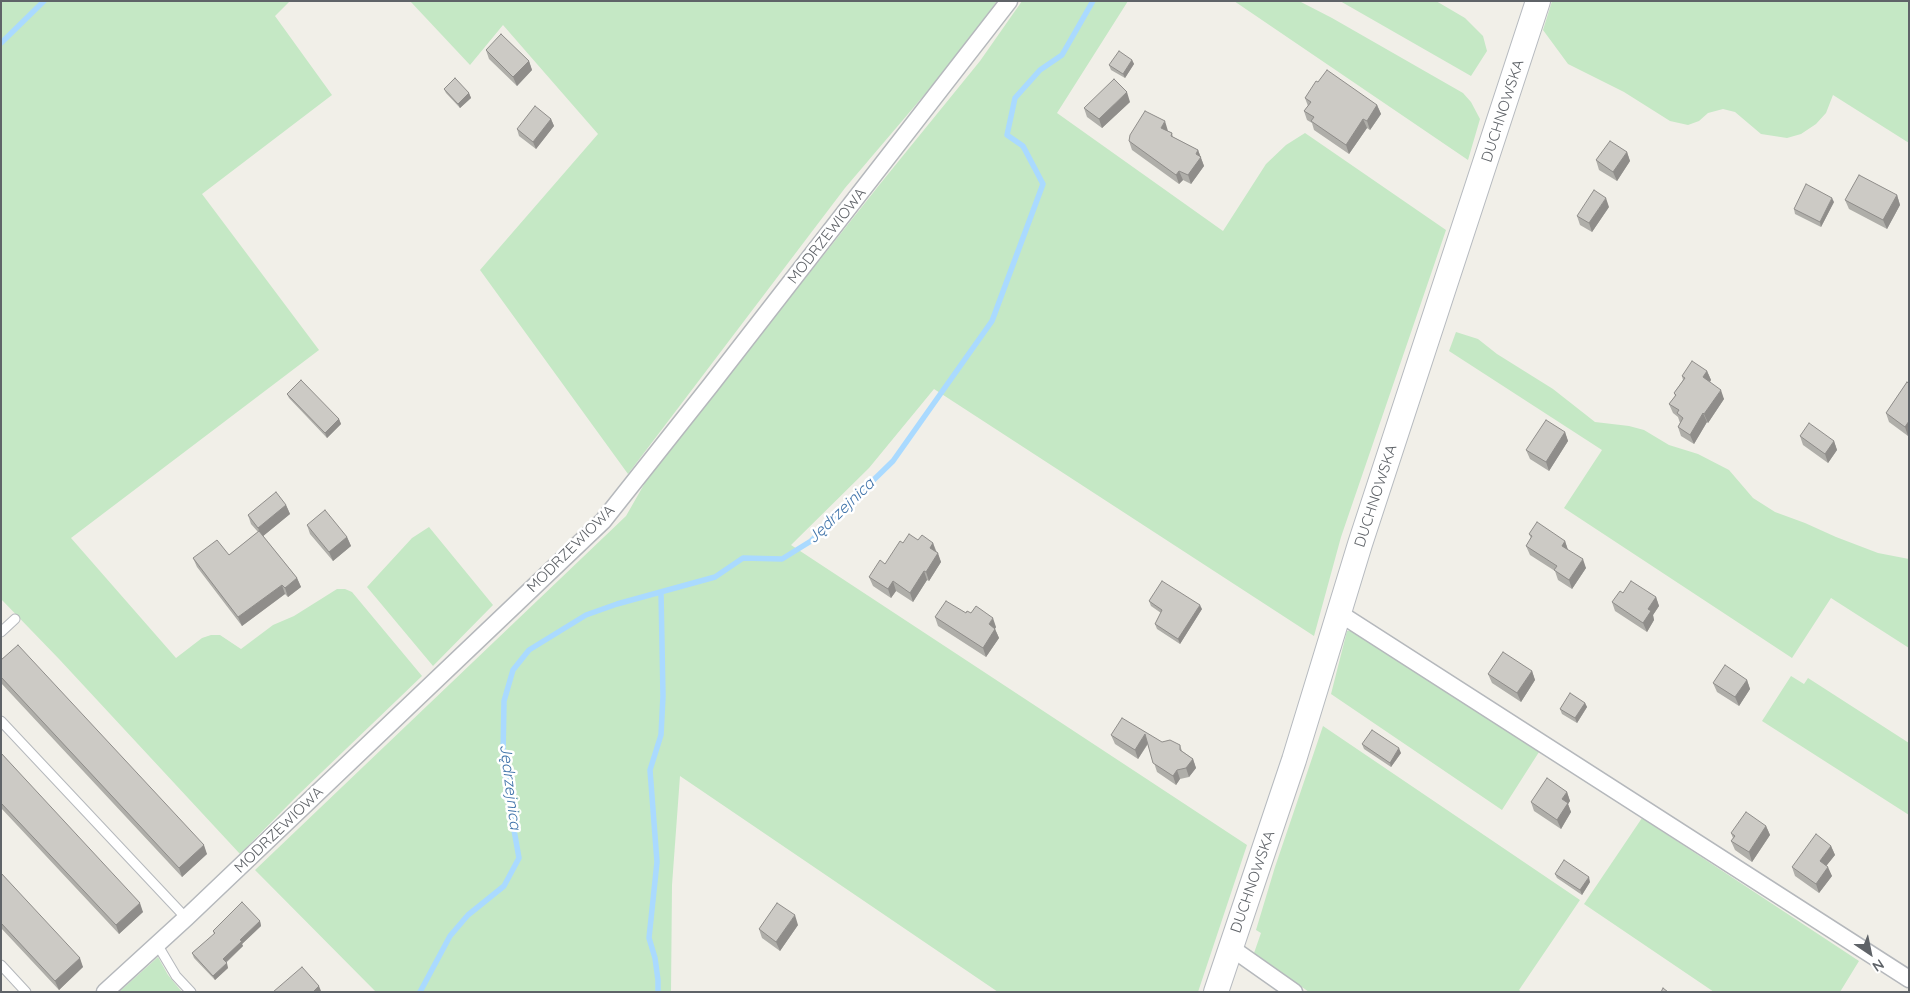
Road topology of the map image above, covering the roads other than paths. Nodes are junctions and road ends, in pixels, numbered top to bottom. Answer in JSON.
{"nodes":[{"id":1,"x":1009,"y":1,"type":"edge"},
{"id":2,"x":1538,"y":1,"type":"edge"},
{"id":3,"x":1339,"y":613,"type":"junction"},
{"id":4,"x":14,"y":620,"type":"dead end"},
{"id":5,"x":1,"y":632,"type":"edge"},
{"id":6,"x":1,"y":721,"type":"edge"},
{"id":7,"x":186,"y":918,"type":"junction"},
{"id":8,"x":157,"y":944,"type":"junction"},
{"id":9,"x":1230,"y":947,"type":"junction"},
{"id":10,"x":1,"y":965,"type":"edge"},
{"id":11,"x":1909,"y":978,"type":"edge"},
{"id":12,"x":26,"y":992,"type":"edge"},
{"id":13,"x":105,"y":992,"type":"edge"},
{"id":14,"x":191,"y":992,"type":"edge"},
{"id":15,"x":1216,"y":992,"type":"edge"},
{"id":16,"x":1294,"y":992,"type":"edge"}],
"edges":[{"from":1,"to":7,"type":"street","name":"MODRZEWIOWA"},
{"from":2,"to":3,"type":"street","name":"DUCHNOWSKA"},
{"from":3,"to":9,"type":"street","name":"DUCHNOWSKA"},
{"from":3,"to":11,"type":"street"},
{"from":4,"to":5,"type":"lane"},
{"from":6,"to":7,"type":"lane"},
{"from":7,"to":8,"type":"street","name":"MODRZEWIOWA"},
{"from":8,"to":13,"type":"street","name":"MODRZEWIOWA"},
{"from":8,"to":14,"type":"lane"},
{"from":9,"to":15,"type":"street","name":"DUCHNOWSKA"},
{"from":9,"to":16,"type":"street"},
{"from":10,"to":12,"type":"lane"}]}
